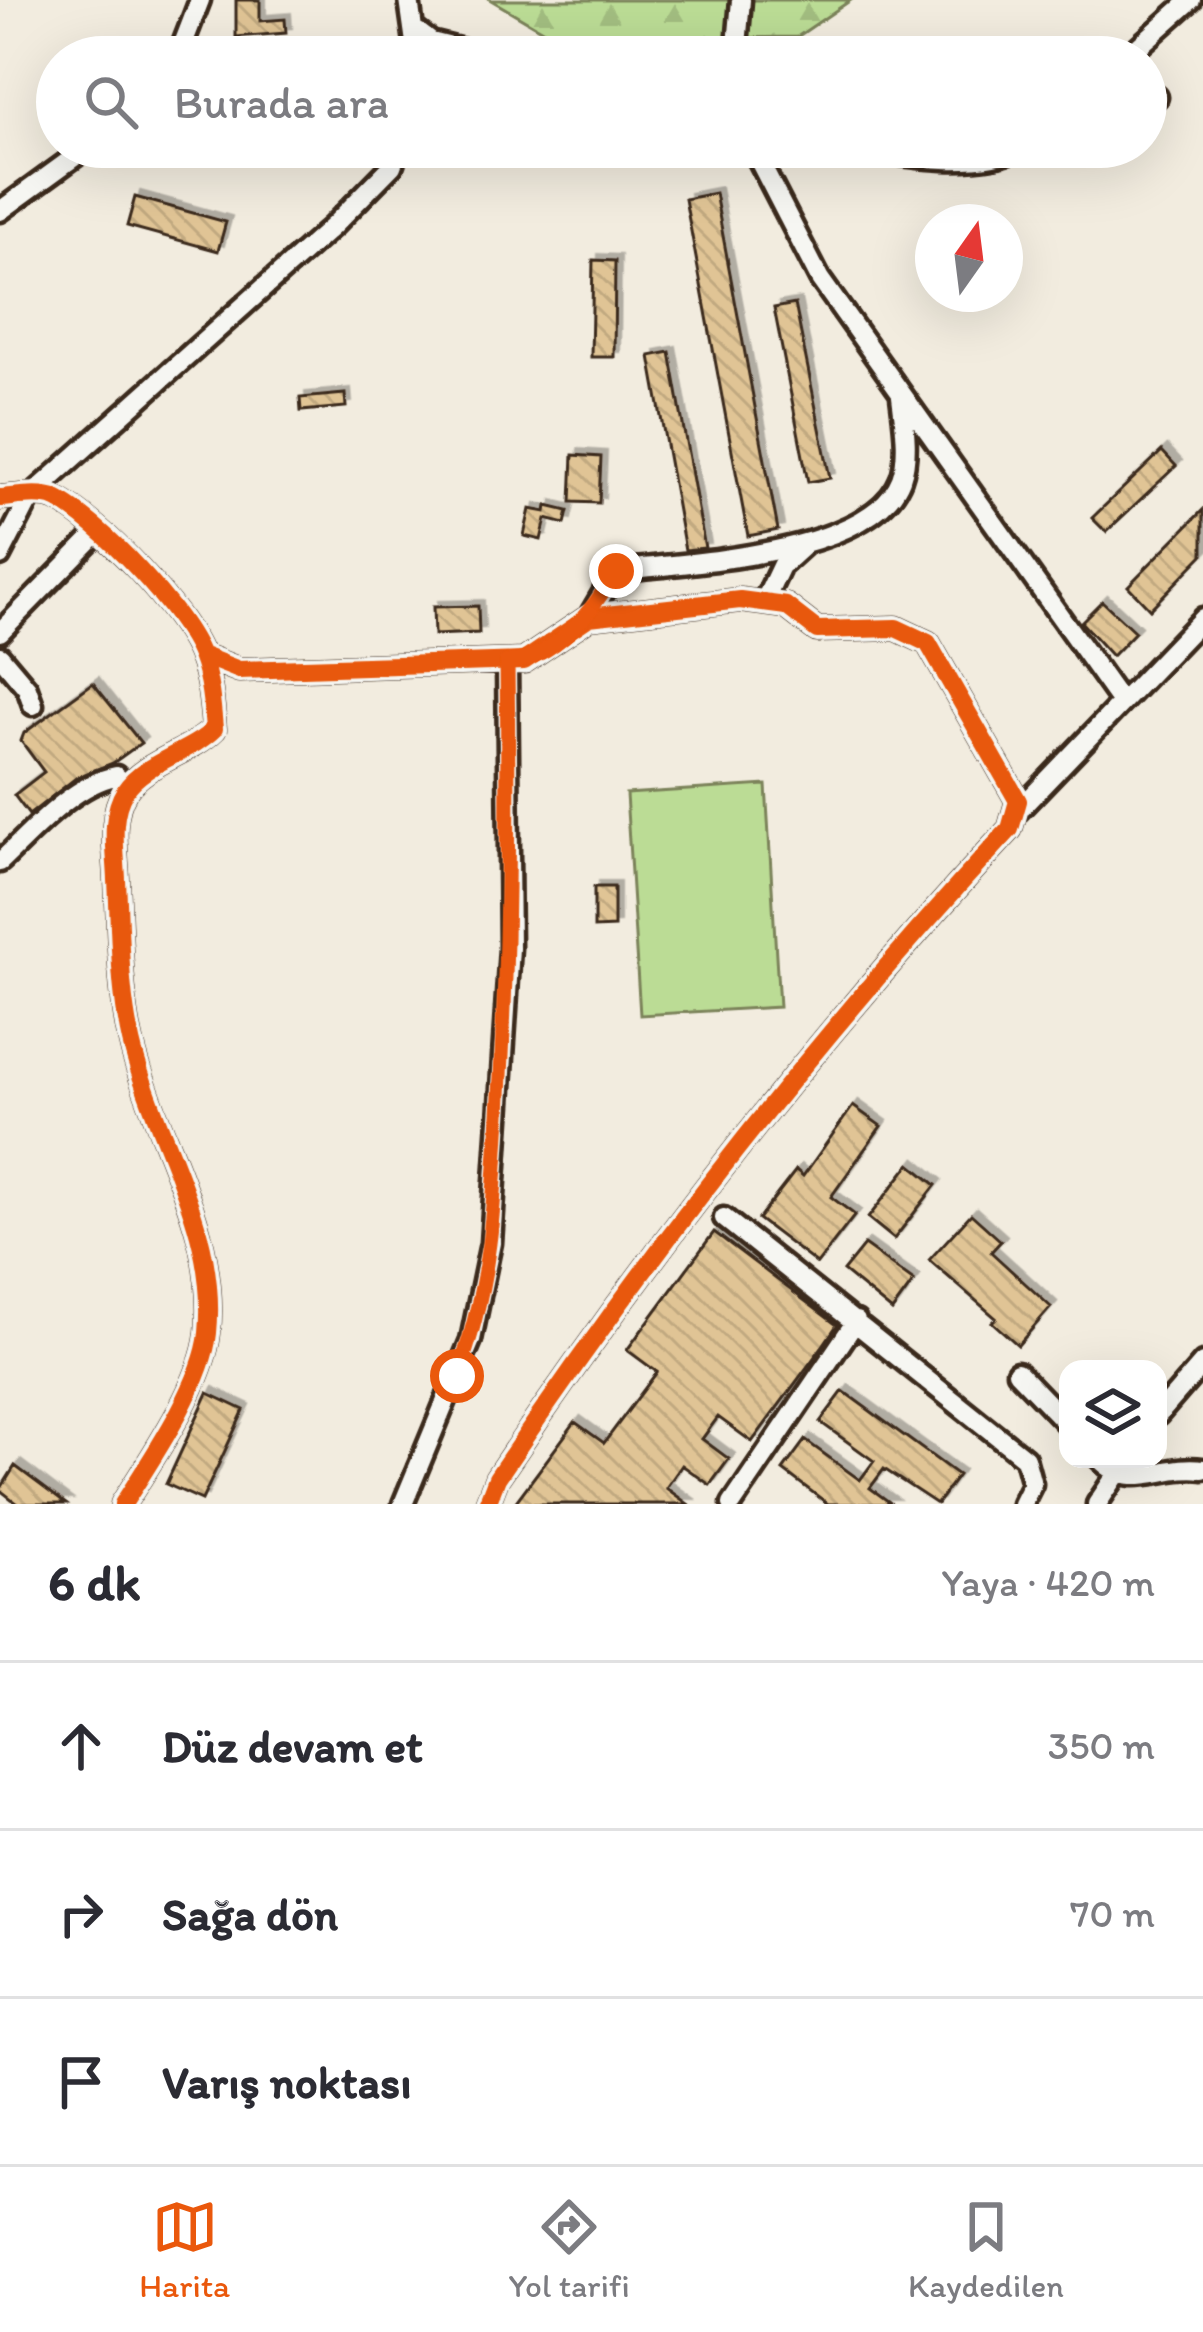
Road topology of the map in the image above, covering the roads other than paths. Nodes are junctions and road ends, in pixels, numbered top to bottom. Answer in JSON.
{"nodes":[{"id":1,"x":200,"y":0,"type":"edge"},
{"id":2,"x":409,"y":0,"type":"edge"},
{"id":3,"x":741,"y":0,"type":"edge"},
{"id":4,"x":1190,"y":0,"type":"edge"},
{"id":5,"x":418,"y":32,"type":"junction"},
{"id":6,"x":186,"y":36,"type":"edge"},
{"id":7,"x":418,"y":36,"type":"edge"},
{"id":8,"x":423,"y":36,"type":"edge"},
{"id":9,"x":738,"y":36,"type":"edge"},
{"id":10,"x":1150,"y":36,"type":"edge"},
{"id":11,"x":59,"y":168,"type":"edge"},
{"id":12,"x":390,"y":168,"type":"edge"},
{"id":13,"x":763,"y":168,"type":"edge"},
{"id":14,"x":0,"y":211,"type":"edge"},
{"id":15,"x":901,"y":391,"type":"junction"},
{"id":16,"x":31,"y":496,"type":"junction"},
{"id":17,"x":0,"y":498,"type":"edge"},
{"id":18,"x":98,"y":532,"type":"junction"},
{"id":19,"x":803,"y":546,"type":"junction"},
{"id":20,"x":0,"y":556,"type":"edge"},
{"id":21,"x":764,"y":602,"type":"junction"},
{"id":22,"x":589,"y":617,"type":"junction"},
{"id":23,"x":1203,"y":618,"type":"edge"},
{"id":24,"x":0,"y":632,"type":"edge"},
{"id":25,"x":201,"y":655,"type":"junction"},
{"id":26,"x":0,"y":656,"type":"edge"},
{"id":27,"x":507,"y":662,"type":"junction"},
{"id":28,"x":1121,"y":702,"type":"junction"},
{"id":29,"x":33,"y":705,"type":"dead end"},
{"id":30,"x":127,"y":787,"type":"junction"},
{"id":31,"x":1018,"y":811,"type":"junction"},
{"id":32,"x":0,"y":862,"type":"edge"},
{"id":33,"x":724,"y":1218,"type":"dead end"},
{"id":34,"x":856,"y":1321,"type":"junction"},
{"id":35,"x":1203,"y":1363,"type":"edge"},
{"id":36,"x":1017,"y":1372,"type":"dead end"},
{"id":37,"x":1167,"y":1405,"type":"edge"},
{"id":38,"x":1059,"y":1416,"type":"edge"},
{"id":39,"x":1120,"y":1468,"type":"edge"},
{"id":40,"x":1124,"y":1468,"type":"edge"},
{"id":41,"x":1203,"y":1469,"type":"edge"},
{"id":42,"x":123,"y":1504,"type":"edge"},
{"id":43,"x":403,"y":1504,"type":"edge"},
{"id":44,"x":487,"y":1504,"type":"edge"},
{"id":45,"x":733,"y":1504,"type":"edge"},
{"id":46,"x":1022,"y":1504,"type":"edge"},
{"id":47,"x":1096,"y":1504,"type":"edge"}],
"edges":[{"from":1,"to":6,"type":"street"},
{"from":2,"to":5,"type":"street"},
{"from":3,"to":9,"type":"street"},
{"from":4,"to":10,"type":"street"},
{"from":5,"to":7,"type":"street"},
{"from":5,"to":8,"type":"street"},
{"from":11,"to":14,"type":"street"},
{"from":12,"to":16,"type":"street"},
{"from":13,"to":15,"type":"street"},
{"from":15,"to":19,"type":"street"},
{"from":15,"to":28,"type":"street"},
{"from":16,"to":17,"type":"street"},
{"from":16,"to":18,"type":"street"},
{"from":16,"to":20,"type":"street"},
{"from":18,"to":24,"type":"street"},
{"from":18,"to":25,"type":"street"},
{"from":19,"to":21,"type":"street"},
{"from":19,"to":22,"type":"street"},
{"from":21,"to":22,"type":"street"},
{"from":21,"to":31,"type":"street"},
{"from":22,"to":27,"type":"street"},
{"from":23,"to":28,"type":"street"},
{"from":25,"to":27,"type":"street"},
{"from":25,"to":30,"type":"street"},
{"from":26,"to":29,"type":"street"},
{"from":27,"to":43,"type":"street"},
{"from":28,"to":31,"type":"street"},
{"from":30,"to":32,"type":"street"},
{"from":30,"to":42,"type":"street"},
{"from":31,"to":44,"type":"street"},
{"from":33,"to":34,"type":"street"},
{"from":34,"to":45,"type":"street"},
{"from":34,"to":46,"type":"street"},
{"from":35,"to":37,"type":"street"},
{"from":36,"to":38,"type":"street"},
{"from":39,"to":47,"type":"street"},
{"from":40,"to":41,"type":"street"}]}
